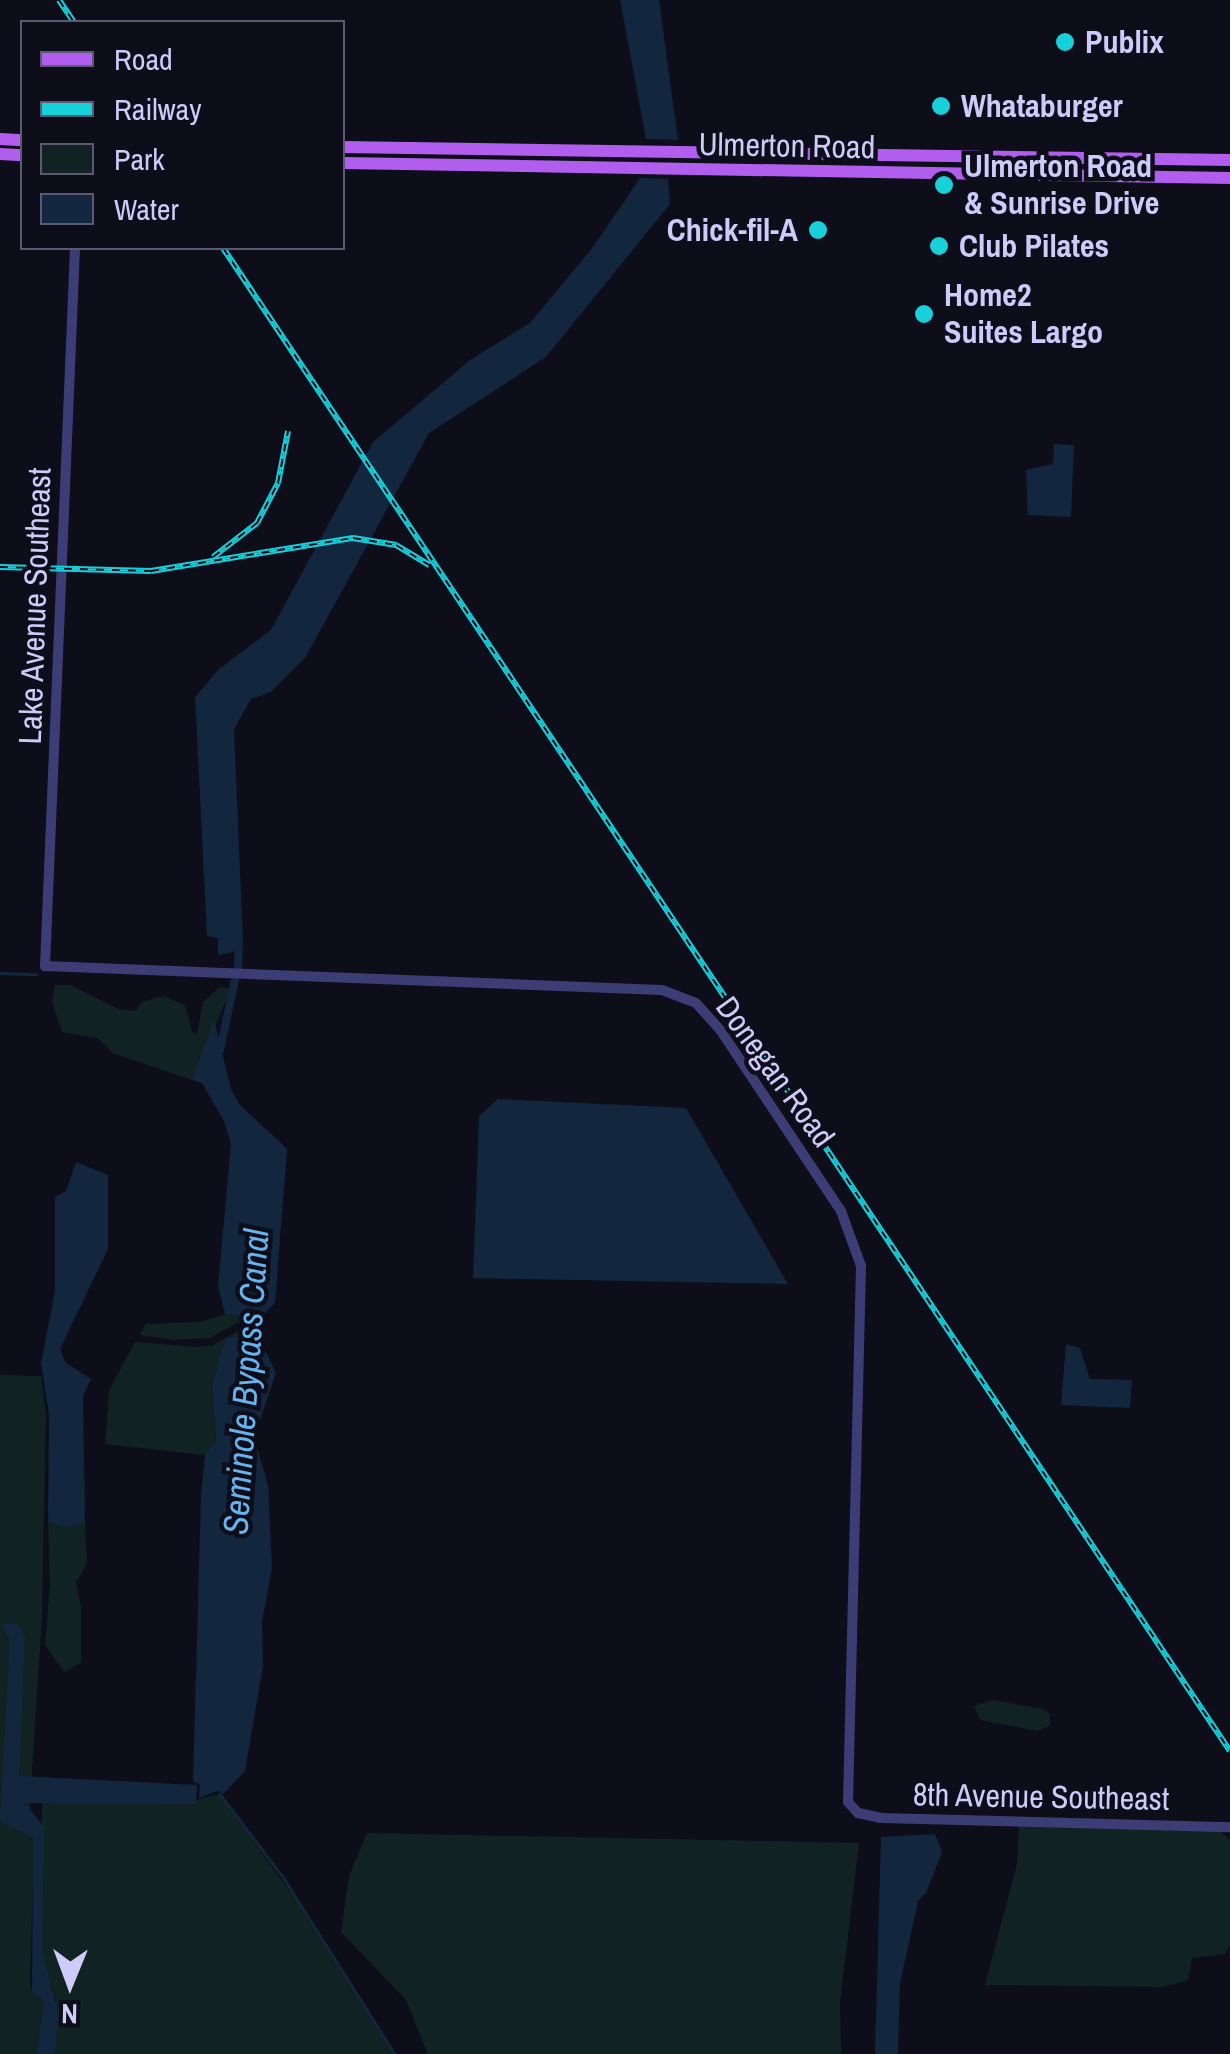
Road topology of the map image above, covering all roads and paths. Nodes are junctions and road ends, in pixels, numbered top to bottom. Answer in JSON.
{"nodes":[{"id":1,"x":345,"y":147,"type":"edge"},
{"id":2,"x":1230,"y":160,"type":"edge"},
{"id":3,"x":345,"y":163,"type":"edge"},
{"id":4,"x":1230,"y":178,"type":"edge"},
{"id":5,"x":75,"y":250,"type":"edge"},
{"id":6,"x":44,"y":966,"type":"joint"},
{"id":7,"x":853,"y":1810,"type":"joint"},
{"id":8,"x":1230,"y":1827,"type":"edge"}],
"edges":[{"from":1,"to":2,"type":"main road","name":"Ulmerton Road"},
{"from":3,"to":4,"type":"main road","name":"Ulmerton Road"},
{"from":5,"to":6,"type":"street","name":"Lake Avenue Southeast"},
{"from":6,"to":7,"type":"street","name":"Donegan Road"},
{"from":7,"to":8,"type":"street","name":"8th Avenue Southeast"}]}
